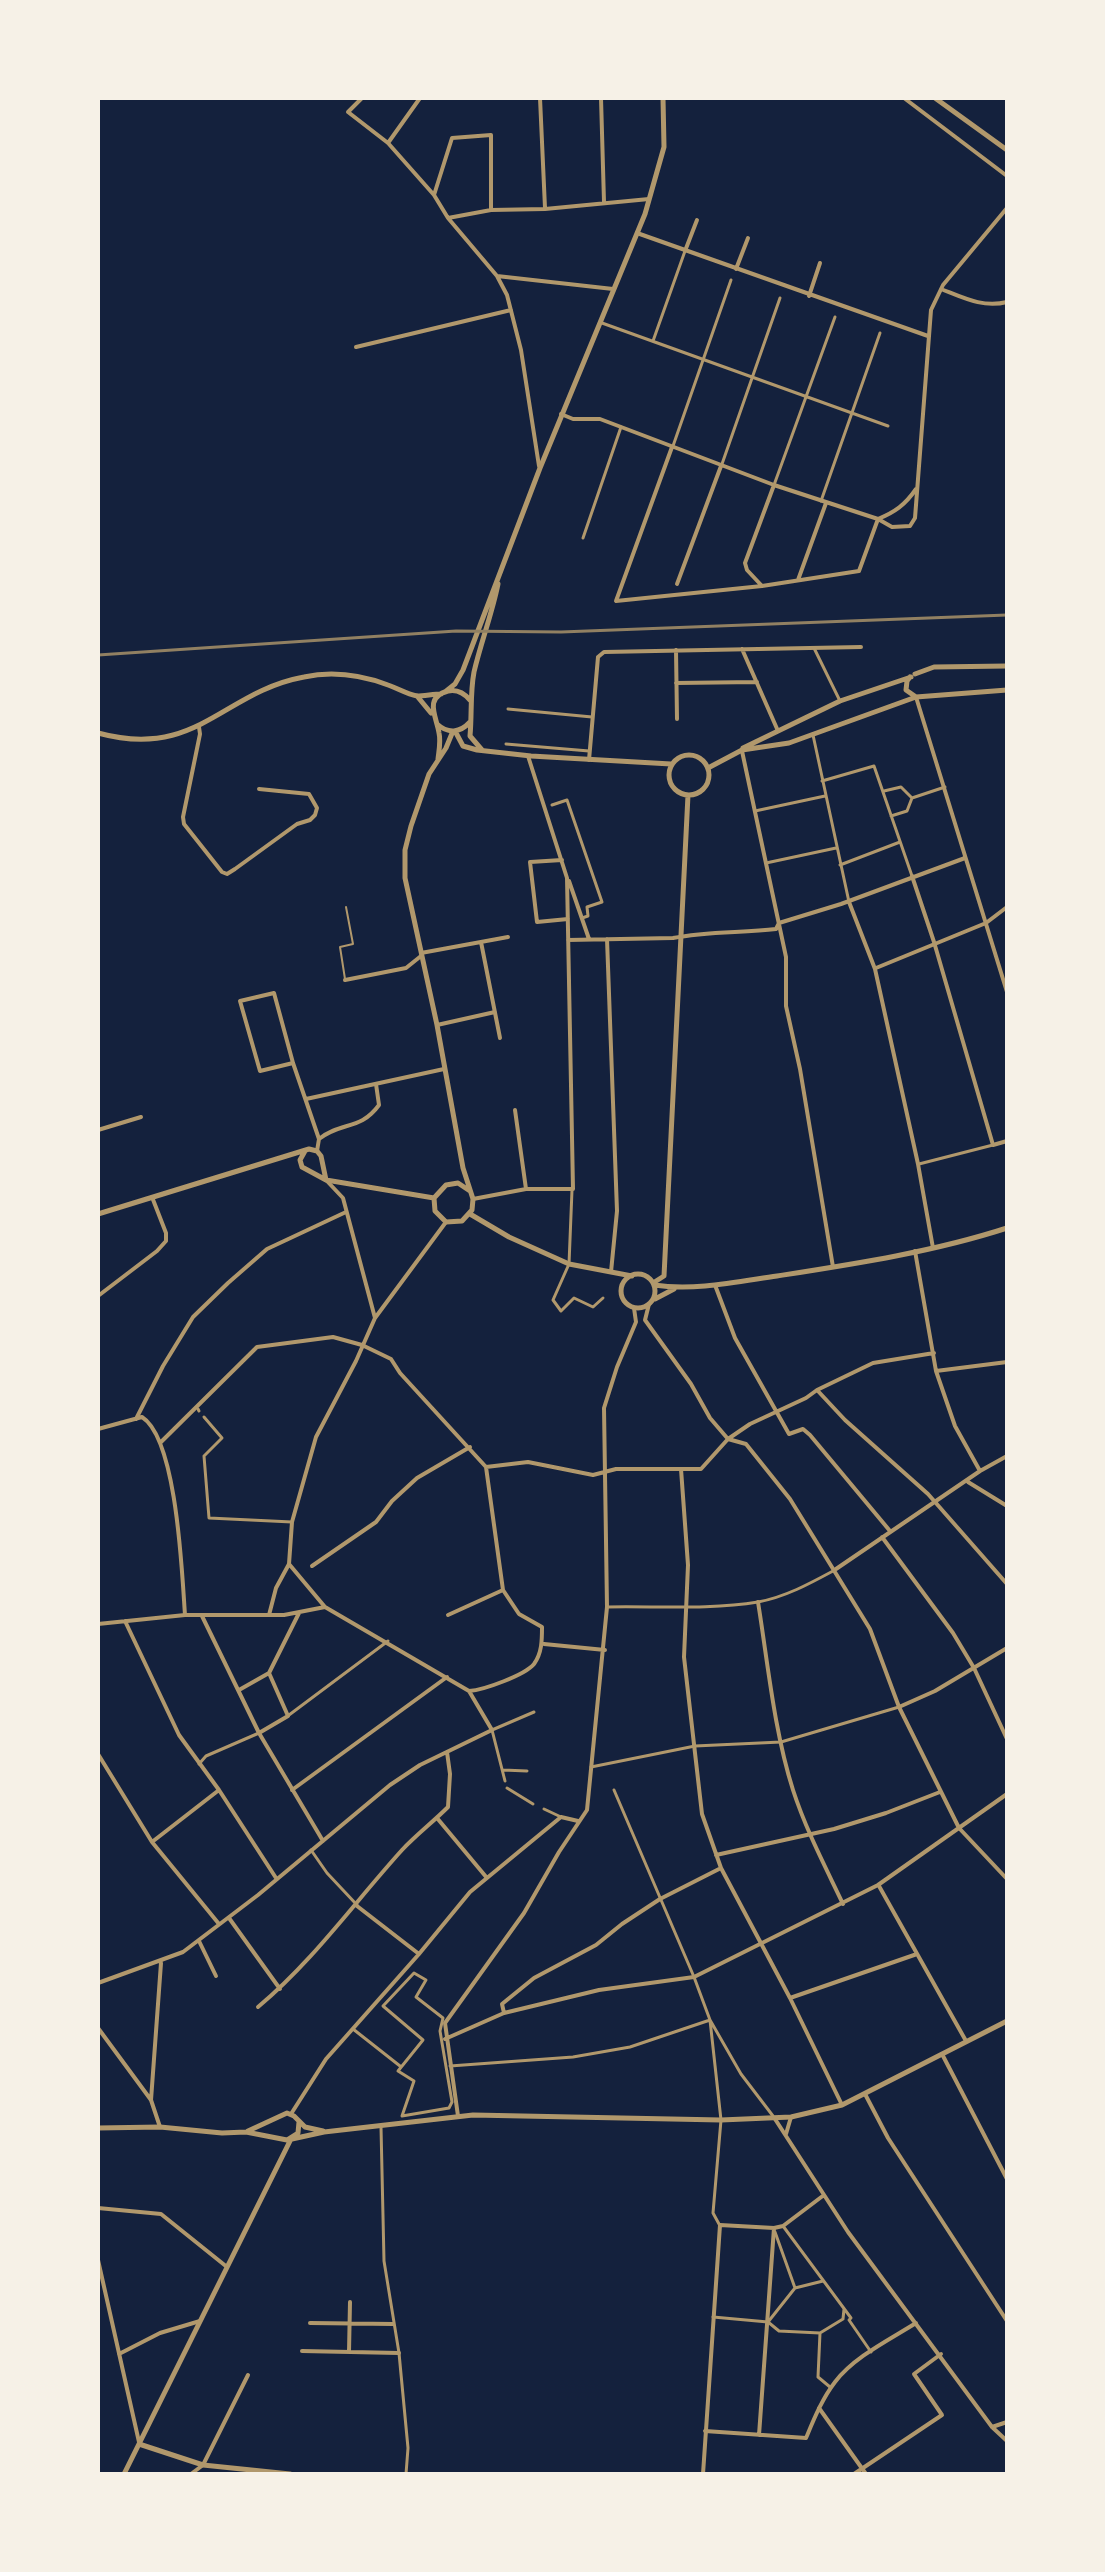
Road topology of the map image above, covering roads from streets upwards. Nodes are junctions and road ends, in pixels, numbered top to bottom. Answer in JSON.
{"nodes":[{"id":1,"x":362,"y":98,"type":"edge"},
{"id":2,"x":420,"y":98,"type":"edge"},
{"id":3,"x":540,"y":98,"type":"edge"},
{"id":4,"x":601,"y":98,"type":"edge"},
{"id":5,"x":663,"y":98,"type":"edge"},
{"id":6,"x":904,"y":98,"type":"edge"},
{"id":7,"x":935,"y":98,"type":"edge"},
{"id":8,"x":388,"y":143,"type":"junction"},
{"id":9,"x":1007,"y":150,"type":"edge"},
{"id":10,"x":1007,"y":176,"type":"edge"},
{"id":11,"x":434,"y":195,"type":"junction"},
{"id":12,"x":649,"y":199,"type":"junction"},
{"id":13,"x":604,"y":202,"type":"junction"},
{"id":14,"x":1007,"y":208,"type":"edge"},
{"id":15,"x":545,"y":209,"type":"junction"},
{"id":16,"x":491,"y":210,"type":"junction"},
{"id":17,"x":448,"y":218,"type":"junction"},
{"id":18,"x":697,"y":220,"type":"dead end"},
{"id":19,"x":637,"y":233,"type":"junction"},
{"id":20,"x":748,"y":238,"type":"dead end"},
{"id":21,"x":685,"y":251,"type":"junction"},
{"id":22,"x":820,"y":263,"type":"dead end"},
{"id":23,"x":736,"y":269,"type":"junction"},
{"id":24,"x":497,"y":276,"type":"junction"},
{"id":25,"x":731,"y":280,"type":"dead end"},
{"id":26,"x":613,"y":289,"type":"junction"},
{"id":27,"x":941,"y":289,"type":"junction"},
{"id":28,"x":809,"y":296,"type":"junction"},
{"id":29,"x":780,"y":298,"type":"dead end"},
{"id":30,"x":1007,"y":302,"type":"edge"},
{"id":31,"x":511,"y":310,"type":"junction"},
{"id":32,"x":835,"y":317,"type":"dead end"},
{"id":33,"x":599,"y":322,"type":"junction"},
{"id":34,"x":880,"y":333,"type":"dead end"},
{"id":35,"x":928,"y":336,"type":"junction"},
{"id":36,"x":653,"y":342,"type":"junction"},
{"id":37,"x":356,"y":347,"type":"dead end"},
{"id":38,"x":703,"y":361,"type":"junction"},
{"id":39,"x":752,"y":379,"type":"junction"},
{"id":40,"x":805,"y":398,"type":"junction"},
{"id":41,"x":852,"y":413,"type":"junction"},
{"id":42,"x":561,"y":414,"type":"junction"},
{"id":43,"x":888,"y":426,"type":"dead end"},
{"id":44,"x":621,"y":427,"type":"junction"},
{"id":45,"x":672,"y":447,"type":"junction"},
{"id":46,"x":721,"y":466,"type":"junction"},
{"id":47,"x":540,"y":468,"type":"junction"},
{"id":48,"x":774,"y":485,"type":"junction"},
{"id":49,"x":917,"y":487,"type":"junction"},
{"id":50,"x":823,"y":502,"type":"junction"},
{"id":51,"x":878,"y":519,"type":"junction"},
{"id":52,"x":583,"y":538,"type":"dead end"},
{"id":53,"x":501,"y":575,"type":"junction"},
{"id":54,"x":797,"y":581,"type":"junction"},
{"id":55,"x":677,"y":584,"type":"dead end"},
{"id":56,"x":762,"y":586,"type":"junction"},
{"id":57,"x":861,"y":647,"type":"dead end"},
{"id":58,"x":814,"y":648,"type":"junction"},
{"id":59,"x":742,"y":649,"type":"junction"},
{"id":60,"x":676,"y":650,"type":"junction"},
{"id":61,"x":1007,"y":666,"type":"edge"},
{"id":62,"x":913,"y":676,"type":"junction"},
{"id":63,"x":757,"y":682,"type":"junction"},
{"id":64,"x":676,"y":683,"type":"junction"},
{"id":65,"x":1006,"y":690,"type":"edge"},
{"id":66,"x":443,"y":693,"type":"junction"},
{"id":67,"x":416,"y":696,"type":"junction"},
{"id":68,"x":916,"y":697,"type":"junction"},
{"id":69,"x":840,"y":701,"type":"junction"},
{"id":70,"x":472,"y":704,"type":"junction"},
{"id":71,"x":508,"y":709,"type":"dead end"},
{"id":72,"x":433,"y":716,"type":"junction"},
{"id":73,"x":592,"y":717,"type":"junction"},
{"id":74,"x":472,"y":719,"type":"junction"},
{"id":75,"x":677,"y":719,"type":"dead end"},
{"id":76,"x":436,"y":723,"type":"junction"},
{"id":77,"x":199,"y":727,"type":"junction"},
{"id":78,"x":454,"y":731,"type":"junction"},
{"id":79,"x":778,"y":731,"type":"junction"},
{"id":80,"x":98,"y":733,"type":"edge"},
{"id":81,"x":813,"y":735,"type":"junction"},
{"id":82,"x":506,"y":744,"type":"dead end"},
{"id":83,"x":463,"y":746,"type":"junction"},
{"id":84,"x":446,"y":748,"type":"junction"},
{"id":85,"x":741,"y":750,"type":"junction"},
{"id":86,"x":483,"y":751,"type":"junction"},
{"id":87,"x":589,"y":751,"type":"junction"},
{"id":88,"x":528,"y":756,"type":"junction"},
{"id":89,"x":438,"y":760,"type":"junction"},
{"id":90,"x":589,"y":760,"type":"junction"},
{"id":91,"x":671,"y":764,"type":"junction"},
{"id":92,"x":707,"y":767,"type":"junction"},
{"id":93,"x":822,"y":781,"type":"junction"},
{"id":94,"x":945,"y":787,"type":"junction"},
{"id":95,"x":259,"y":789,"type":"dead end"},
{"id":96,"x":882,"y":791,"type":"junction"},
{"id":97,"x":688,"y":795,"type":"junction"},
{"id":98,"x":825,"y":796,"type":"junction"},
{"id":99,"x":912,"y":798,"type":"junction"},
{"id":100,"x":548,"y":806,"type":"junction"},
{"id":101,"x":754,"y":811,"type":"junction"},
{"id":102,"x":891,"y":816,"type":"junction"},
{"id":103,"x":900,"y":842,"type":"junction"},
{"id":104,"x":836,"y":848,"type":"junction"},
{"id":105,"x":965,"y":858,"type":"junction"},
{"id":106,"x":562,"y":860,"type":"junction"},
{"id":107,"x":765,"y":863,"type":"junction"},
{"id":108,"x":840,"y":865,"type":"junction"},
{"id":109,"x":912,"y":876,"type":"junction"},
{"id":110,"x":567,"y":878,"type":"junction"},
{"id":111,"x":849,"y":902,"type":"junction"},
{"id":112,"x":1007,"y":907,"type":"edge"},
{"id":113,"x":582,"y":918,"type":"junction"},
{"id":114,"x":568,"y":919,"type":"junction"},
{"id":115,"x":779,"y":923,"type":"junction"},
{"id":116,"x":986,"y":923,"type":"junction"},
{"id":117,"x":682,"y":936,"type":"junction"},
{"id":118,"x":508,"y":937,"type":"dead end"},
{"id":119,"x":589,"y":939,"type":"junction"},
{"id":120,"x":607,"y":939,"type":"junction"},
{"id":121,"x":568,"y":940,"type":"junction"},
{"id":122,"x":481,"y":942,"type":"junction"},
{"id":123,"x":934,"y":942,"type":"junction"},
{"id":124,"x":421,"y":954,"type":"junction"},
{"id":125,"x":875,"y":969,"type":"junction"},
{"id":126,"x":1007,"y":977,"type":"edge"},
{"id":127,"x":345,"y":980,"type":"road end"},
{"id":128,"x":1004,"y":983,"type":"junction"},
{"id":129,"x":1007,"y":992,"type":"edge"},
{"id":130,"x":495,"y":1012,"type":"junction"},
{"id":131,"x":437,"y":1025,"type":"junction"},
{"id":132,"x":500,"y":1038,"type":"dead end"},
{"id":133,"x":293,"y":1063,"type":"junction"},
{"id":134,"x":444,"y":1069,"type":"junction"},
{"id":135,"x":376,"y":1084,"type":"junction"},
{"id":136,"x":306,"y":1099,"type":"junction"},
{"id":137,"x":515,"y":1110,"type":"dead end"},
{"id":138,"x":141,"y":1117,"type":"dead end"},
{"id":139,"x":98,"y":1130,"type":"edge"},
{"id":140,"x":319,"y":1139,"type":"junction"},
{"id":141,"x":1007,"y":1141,"type":"edge"},
{"id":142,"x":993,"y":1145,"type":"junction"},
{"id":143,"x":306,"y":1150,"type":"junction"},
{"id":144,"x":317,"y":1151,"type":"junction"},
{"id":145,"x":322,"y":1162,"type":"junction"},
{"id":146,"x":918,"y":1164,"type":"junction"},
{"id":147,"x":463,"y":1168,"type":"junction"},
{"id":148,"x":309,"y":1171,"type":"junction"},
{"id":149,"x":326,"y":1180,"type":"junction"},
{"id":150,"x":458,"y":1183,"type":"junction"},
{"id":151,"x":526,"y":1189,"type":"junction"},
{"id":152,"x":573,"y":1189,"type":"junction"},
{"id":153,"x":470,"y":1191,"type":"junction"},
{"id":154,"x":152,"y":1197,"type":"junction"},
{"id":155,"x":434,"y":1198,"type":"junction"},
{"id":156,"x":473,"y":1199,"type":"junction"},
{"id":157,"x":346,"y":1212,"type":"junction"},
{"id":158,"x":98,"y":1214,"type":"edge"},
{"id":159,"x":470,"y":1214,"type":"junction"},
{"id":160,"x":446,"y":1222,"type":"junction"},
{"id":161,"x":1007,"y":1228,"type":"edge"},
{"id":162,"x":933,"y":1248,"type":"junction"},
{"id":163,"x":915,"y":1251,"type":"junction"},
{"id":164,"x":569,"y":1264,"type":"junction"},
{"id":165,"x":833,"y":1267,"type":"junction"},
{"id":166,"x":611,"y":1272,"type":"junction"},
{"id":167,"x":632,"y":1276,"type":"junction"},
{"id":168,"x":653,"y":1284,"type":"junction"},
{"id":169,"x":715,"y":1285,"type":"junction"},
{"id":170,"x":622,"y":1288,"type":"junction"},
{"id":171,"x":675,"y":1288,"type":"junction"},
{"id":172,"x":98,"y":1296,"type":"edge"},
{"id":173,"x":603,"y":1298,"type":"dead end"},
{"id":174,"x":650,"y":1303,"type":"junction"},
{"id":175,"x":634,"y":1308,"type":"junction"},
{"id":176,"x":375,"y":1318,"type":"junction"},
{"id":177,"x":645,"y":1320,"type":"junction"},
{"id":178,"x":636,"y":1322,"type":"junction"},
{"id":179,"x":362,"y":1345,"type":"junction"},
{"id":180,"x":934,"y":1353,"type":"junction"},
{"id":181,"x":1007,"y":1362,"type":"edge"},
{"id":182,"x":936,"y":1371,"type":"junction"},
{"id":183,"x":817,"y":1390,"type":"junction"},
{"id":184,"x":778,"y":1411,"type":"junction"},
{"id":185,"x":204,"y":1417,"type":"dead end"},
{"id":186,"x":136,"y":1419,"type":"junction"},
{"id":187,"x":98,"y":1429,"type":"edge"},
{"id":188,"x":728,"y":1439,"type":"junction"},
{"id":189,"x":160,"y":1443,"type":"junction"},
{"id":190,"x":470,"y":1447,"type":"junction"},
{"id":191,"x":1007,"y":1456,"type":"edge"},
{"id":192,"x":486,"y":1467,"type":"junction"},
{"id":193,"x":681,"y":1469,"type":"junction"},
{"id":194,"x":607,"y":1470,"type":"junction"},
{"id":195,"x":980,"y":1471,"type":"junction"},
{"id":196,"x":967,"y":1481,"type":"junction"},
{"id":197,"x":933,"y":1502,"type":"junction"},
{"id":198,"x":1007,"y":1506,"type":"edge"},
{"id":199,"x":292,"y":1522,"type":"junction"},
{"id":200,"x":890,"y":1531,"type":"junction"},
{"id":201,"x":882,"y":1537,"type":"junction"},
{"id":202,"x":289,"y":1564,"type":"junction"},
{"id":203,"x":312,"y":1566,"type":"dead end"},
{"id":204,"x":835,"y":1569,"type":"junction"},
{"id":205,"x":1007,"y":1584,"type":"edge"},
{"id":206,"x":503,"y":1590,"type":"junction"},
{"id":207,"x":758,"y":1602,"type":"junction"},
{"id":208,"x":687,"y":1606,"type":"junction"},
{"id":209,"x":325,"y":1607,"type":"junction"},
{"id":210,"x":607,"y":1607,"type":"junction"},
{"id":211,"x":299,"y":1613,"type":"junction"},
{"id":212,"x":185,"y":1615,"type":"junction"},
{"id":213,"x":269,"y":1615,"type":"junction"},
{"id":214,"x":448,"y":1615,"type":"dead end"},
{"id":215,"x":202,"y":1616,"type":"junction"},
{"id":216,"x":125,"y":1621,"type":"junction"},
{"id":217,"x":98,"y":1624,"type":"edge"},
{"id":218,"x":388,"y":1641,"type":"junction"},
{"id":219,"x":542,"y":1644,"type":"junction"},
{"id":220,"x":1007,"y":1648,"type":"edge"},
{"id":221,"x":605,"y":1650,"type":"junction"},
{"id":222,"x":974,"y":1668,"type":"junction"},
{"id":223,"x":269,"y":1673,"type":"junction"},
{"id":224,"x":447,"y":1677,"type":"junction"},
{"id":225,"x":238,"y":1690,"type":"junction"},
{"id":226,"x":469,"y":1691,"type":"junction"},
{"id":227,"x":899,"y":1707,"type":"junction"},
{"id":228,"x":534,"y":1712,"type":"dead end"},
{"id":229,"x":288,"y":1716,"type":"junction"},
{"id":230,"x":1007,"y":1719,"type":"edge"},
{"id":231,"x":999,"y":1723,"type":"junction"},
{"id":232,"x":492,"y":1730,"type":"junction"},
{"id":233,"x":259,"y":1733,"type":"junction"},
{"id":234,"x":1007,"y":1739,"type":"edge"},
{"id":235,"x":781,"y":1742,"type":"junction"},
{"id":236,"x":695,"y":1746,"type":"junction"},
{"id":237,"x":447,"y":1752,"type":"junction"},
{"id":238,"x":98,"y":1754,"type":"edge"},
{"id":239,"x":199,"y":1764,"type":"junction"},
{"id":240,"x":591,"y":1767,"type":"junction"},
{"id":241,"x":503,"y":1770,"type":"junction"},
{"id":242,"x":527,"y":1771,"type":"dead end"},
{"id":243,"x":505,"y":1781,"type":"dead end"},
{"id":244,"x":507,"y":1788,"type":"dead end"},
{"id":245,"x":219,"y":1790,"type":"junction"},
{"id":246,"x":292,"y":1790,"type":"junction"},
{"id":247,"x":614,"y":1790,"type":"dead end"},
{"id":248,"x":940,"y":1792,"type":"junction"},
{"id":249,"x":1007,"y":1794,"type":"edge"},
{"id":250,"x":533,"y":1804,"type":"dead end"},
{"id":251,"x":544,"y":1809,"type":"dead end"},
{"id":252,"x":561,"y":1817,"type":"junction"},
{"id":253,"x":437,"y":1818,"type":"junction"},
{"id":254,"x":578,"y":1821,"type":"junction"},
{"id":255,"x":959,"y":1828,"type":"junction"},
{"id":256,"x":809,"y":1833,"type":"junction"},
{"id":257,"x":323,"y":1841,"type":"junction"},
{"id":258,"x":152,"y":1842,"type":"junction"},
{"id":259,"x":311,"y":1850,"type":"junction"},
{"id":260,"x":716,"y":1855,"type":"junction"},
{"id":261,"x":721,"y":1868,"type":"junction"},
{"id":262,"x":276,"y":1878,"type":"junction"},
{"id":263,"x":487,"y":1878,"type":"junction"},
{"id":264,"x":1007,"y":1879,"type":"edge"},
{"id":265,"x":878,"y":1885,"type":"junction"},
{"id":266,"x":660,"y":1899,"type":"junction"},
{"id":267,"x":843,"y":1904,"type":"junction"},
{"id":268,"x":357,"y":1906,"type":"junction"},
{"id":269,"x":229,"y":1918,"type":"junction"},
{"id":270,"x":220,"y":1925,"type":"junction"},
{"id":271,"x":199,"y":1941,"type":"junction"},
{"id":272,"x":759,"y":1943,"type":"junction"},
{"id":273,"x":419,"y":1954,"type":"junction"},
{"id":274,"x":917,"y":1954,"type":"junction"},
{"id":275,"x":161,"y":1961,"type":"junction"},
{"id":276,"x":216,"y":1976,"type":"dead end"},
{"id":277,"x":694,"y":1977,"type":"junction"},
{"id":278,"x":98,"y":1983,"type":"edge"},
{"id":279,"x":280,"y":1989,"type":"junction"},
{"id":280,"x":790,"y":1998,"type":"junction"},
{"id":281,"x":258,"y":2007,"type":"dead end"},
{"id":282,"x":504,"y":2013,"type":"junction"},
{"id":283,"x":710,"y":2020,"type":"junction"},
{"id":284,"x":1007,"y":2021,"type":"edge"},
{"id":285,"x":98,"y":2028,"type":"edge"},
{"id":286,"x":353,"y":2029,"type":"junction"},
{"id":287,"x":445,"y":2039,"type":"junction"},
{"id":288,"x":966,"y":2041,"type":"junction"},
{"id":289,"x":942,"y":2054,"type":"junction"},
{"id":290,"x":450,"y":2066,"type":"junction"},
{"id":291,"x":401,"y":2067,"type":"junction"},
{"id":292,"x":865,"y":2094,"type":"junction"},
{"id":293,"x":151,"y":2100,"type":"junction"},
{"id":294,"x":842,"y":2105,"type":"junction"},
{"id":295,"x":291,"y":2114,"type":"junction"},
{"id":296,"x":458,"y":2117,"type":"junction"},
{"id":297,"x":774,"y":2117,"type":"junction"},
{"id":298,"x":791,"y":2117,"type":"junction"},
{"id":299,"x":274,"y":2120,"type":"junction"},
{"id":300,"x":721,"y":2120,"type":"junction"},
{"id":301,"x":299,"y":2122,"type":"junction"},
{"id":302,"x":160,"y":2127,"type":"junction"},
{"id":303,"x":381,"y":2127,"type":"junction"},
{"id":304,"x":98,"y":2128,"type":"edge"},
{"id":305,"x":246,"y":2132,"type":"junction"},
{"id":306,"x":324,"y":2132,"type":"junction"},
{"id":307,"x":787,"y":2138,"type":"junction"},
{"id":308,"x":281,"y":2139,"type":"junction"},
{"id":309,"x":292,"y":2139,"type":"junction"},
{"id":310,"x":283,"y":2152,"type":"junction"},
{"id":311,"x":1007,"y":2179,"type":"edge"},
{"id":312,"x":824,"y":2195,"type":"junction"},
{"id":313,"x":98,"y":2208,"type":"edge"},
{"id":314,"x":720,"y":2225,"type":"junction"},
{"id":315,"x":783,"y":2226,"type":"junction"},
{"id":316,"x":774,"y":2228,"type":"junction"},
{"id":317,"x":98,"y":2260,"type":"edge"},
{"id":318,"x":227,"y":2267,"type":"junction"},
{"id":319,"x":823,"y":2280,"type":"junction"},
{"id":320,"x":795,"y":2288,"type":"junction"},
{"id":321,"x":350,"y":2302,"type":"dead end"},
{"id":322,"x":844,"y":2309,"type":"junction"},
{"id":323,"x":713,"y":2317,"type":"junction"},
{"id":324,"x":200,"y":2321,"type":"junction"},
{"id":325,"x":1007,"y":2321,"type":"edge"},
{"id":326,"x":768,"y":2322,"type":"junction"},
{"id":327,"x":310,"y":2323,"type":"dead end"},
{"id":328,"x":350,"y":2323,"type":"junction"},
{"id":329,"x":916,"y":2323,"type":"junction"},
{"id":330,"x":393,"y":2324,"type":"junction"},
{"id":331,"x":820,"y":2333,"type":"junction"},
{"id":332,"x":302,"y":2351,"type":"dead end"},
{"id":333,"x":349,"y":2352,"type":"junction"},
{"id":334,"x":871,"y":2352,"type":"junction"},
{"id":335,"x":399,"y":2353,"type":"junction"},
{"id":336,"x":119,"y":2354,"type":"junction"},
{"id":337,"x":941,"y":2354,"type":"junction"},
{"id":338,"x":248,"y":2375,"type":"dead end"},
{"id":339,"x":831,"y":2388,"type":"junction"},
{"id":340,"x":819,"y":2408,"type":"junction"},
{"id":341,"x":1007,"y":2422,"type":"edge"},
{"id":342,"x":992,"y":2427,"type":"junction"},
{"id":343,"x":705,"y":2431,"type":"junction"},
{"id":344,"x":759,"y":2435,"type":"junction"},
{"id":345,"x":1007,"y":2441,"type":"edge"},
{"id":346,"x":139,"y":2444,"type":"junction"},
{"id":347,"x":203,"y":2465,"type":"junction"},
{"id":348,"x":864,"y":2471,"type":"edge"},
{"id":349,"x":124,"y":2474,"type":"edge"},
{"id":350,"x":191,"y":2474,"type":"edge"},
{"id":351,"x":290,"y":2474,"type":"edge"},
{"id":352,"x":406,"y":2474,"type":"edge"},
{"id":353,"x":703,"y":2474,"type":"edge"},
{"id":354,"x":854,"y":2474,"type":"edge"}],
"edges":[{"from":1,"to":8,"type":"street"},
{"from":2,"to":8,"type":"street"},
{"from":3,"to":15,"type":"street"},
{"from":4,"to":13,"type":"street"},
{"from":5,"to":12,"type":"street"},
{"from":6,"to":10,"type":"street"},
{"from":7,"to":9,"type":"street"},
{"from":8,"to":11,"type":"street"},
{"from":11,"to":16,"type":"street"},
{"from":11,"to":17,"type":"street"},
{"from":12,"to":13,"type":"street"},
{"from":12,"to":19,"type":"street"},
{"from":13,"to":15,"type":"street"},
{"from":14,"to":27,"type":"street"},
{"from":15,"to":16,"type":"street"},
{"from":16,"to":17,"type":"street"},
{"from":17,"to":24,"type":"street"},
{"from":18,"to":21,"type":"street"},
{"from":19,"to":21,"type":"street"},
{"from":19,"to":26,"type":"street"},
{"from":20,"to":23,"type":"street"},
{"from":21,"to":23,"type":"street"},
{"from":21,"to":36,"type":"street"},
{"from":22,"to":28,"type":"street"},
{"from":23,"to":28,"type":"street"},
{"from":24,"to":26,"type":"street"},
{"from":24,"to":31,"type":"street"},
{"from":25,"to":38,"type":"street"},
{"from":26,"to":33,"type":"street"},
{"from":27,"to":30,"type":"street"},
{"from":27,"to":35,"type":"street"},
{"from":28,"to":35,"type":"street"},
{"from":29,"to":39,"type":"street"},
{"from":31,"to":37,"type":"street"},
{"from":31,"to":47,"type":"street"},
{"from":32,"to":40,"type":"street"},
{"from":33,"to":36,"type":"street"},
{"from":33,"to":42,"type":"street"},
{"from":34,"to":41,"type":"street"},
{"from":35,"to":49,"type":"street"},
{"from":36,"to":38,"type":"street"},
{"from":38,"to":39,"type":"street"},
{"from":38,"to":45,"type":"street"},
{"from":39,"to":40,"type":"street"},
{"from":39,"to":46,"type":"street"},
{"from":40,"to":41,"type":"street"},
{"from":40,"to":48,"type":"street"},
{"from":41,"to":43,"type":"street"},
{"from":41,"to":50,"type":"street"},
{"from":42,"to":44,"type":"street"},
{"from":42,"to":47,"type":"street"},
{"from":44,"to":45,"type":"street"},
{"from":44,"to":52,"type":"street"},
{"from":45,"to":46,"type":"street"},
{"from":45,"to":56,"type":"street"},
{"from":46,"to":48,"type":"street"},
{"from":46,"to":55,"type":"street"},
{"from":47,"to":53,"type":"street"},
{"from":48,"to":50,"type":"street"},
{"from":48,"to":56,"type":"street"},
{"from":49,"to":51,"type":"street"},
{"from":49,"to":51,"type":"street"},
{"from":50,"to":51,"type":"street"},
{"from":50,"to":54,"type":"street"},
{"from":51,"to":54,"type":"street"},
{"from":53,"to":66,"type":"street"},
{"from":53,"to":70,"type":"street"},
{"from":54,"to":56,"type":"street"},
{"from":57,"to":58,"type":"street"},
{"from":58,"to":59,"type":"street"},
{"from":58,"to":69,"type":"street"},
{"from":59,"to":60,"type":"street"},
{"from":59,"to":63,"type":"street"},
{"from":60,"to":64,"type":"street"},
{"from":60,"to":73,"type":"street"},
{"from":61,"to":62,"type":"street"},
{"from":62,"to":68,"type":"street"},
{"from":62,"to":69,"type":"street"},
{"from":63,"to":64,"type":"street"},
{"from":63,"to":79,"type":"street"},
{"from":64,"to":75,"type":"street"},
{"from":65,"to":68,"type":"street"},
{"from":66,"to":67,"type":"street"},
{"from":66,"to":70,"type":"street"},
{"from":66,"to":72,"type":"street"},
{"from":67,"to":72,"type":"street"},
{"from":67,"to":77,"type":"street"},
{"from":68,"to":81,"type":"street"},
{"from":68,"to":94,"type":"street"},
{"from":69,"to":79,"type":"street"},
{"from":70,"to":74,"type":"street"},
{"from":71,"to":73,"type":"street"},
{"from":72,"to":76,"type":"street"},
{"from":73,"to":87,"type":"street"},
{"from":74,"to":78,"type":"street"},
{"from":74,"to":86,"type":"street"},
{"from":76,"to":78,"type":"street"},
{"from":76,"to":89,"type":"street"},
{"from":77,"to":80,"type":"street"},
{"from":77,"to":95,"type":"street"},
{"from":78,"to":83,"type":"street"},
{"from":78,"to":84,"type":"street"},
{"from":79,"to":85,"type":"street"},
{"from":81,"to":85,"type":"street"},
{"from":81,"to":93,"type":"street"},
{"from":82,"to":87,"type":"street"},
{"from":83,"to":84,"type":"street"},
{"from":83,"to":86,"type":"street"},
{"from":84,"to":89,"type":"street"},
{"from":85,"to":92,"type":"street"},
{"from":85,"to":101,"type":"street"},
{"from":86,"to":88,"type":"street"},
{"from":87,"to":90,"type":"street"},
{"from":88,"to":90,"type":"street"},
{"from":88,"to":100,"type":"street"},
{"from":89,"to":124,"type":"street"},
{"from":90,"to":91,"type":"street"},
{"from":91,"to":92,"type":"street"},
{"from":91,"to":97,"type":"street"},
{"from":92,"to":97,"type":"street"},
{"from":93,"to":96,"type":"street"},
{"from":93,"to":98,"type":"street"},
{"from":94,"to":99,"type":"street"},
{"from":94,"to":105,"type":"street"},
{"from":96,"to":99,"type":"street"},
{"from":96,"to":102,"type":"street"},
{"from":97,"to":117,"type":"street"},
{"from":98,"to":101,"type":"street"},
{"from":98,"to":104,"type":"street"},
{"from":99,"to":102,"type":"street"},
{"from":100,"to":106,"type":"street"},
{"from":100,"to":113,"type":"street"},
{"from":101,"to":107,"type":"street"},
{"from":102,"to":103,"type":"street"},
{"from":103,"to":108,"type":"street"},
{"from":103,"to":109,"type":"street"},
{"from":104,"to":107,"type":"street"},
{"from":104,"to":108,"type":"street"},
{"from":105,"to":109,"type":"street"},
{"from":105,"to":116,"type":"street"},
{"from":106,"to":110,"type":"street"},
{"from":106,"to":114,"type":"street"},
{"from":107,"to":115,"type":"street"},
{"from":108,"to":111,"type":"street"},
{"from":109,"to":111,"type":"street"},
{"from":109,"to":123,"type":"street"},
{"from":110,"to":113,"type":"street"},
{"from":110,"to":114,"type":"street"},
{"from":111,"to":115,"type":"street"},
{"from":111,"to":125,"type":"street"},
{"from":112,"to":116,"type":"street"},
{"from":113,"to":119,"type":"street"},
{"from":114,"to":121,"type":"street"},
{"from":115,"to":117,"type":"street"},
{"from":115,"to":165,"type":"street"},
{"from":116,"to":123,"type":"street"},
{"from":116,"to":128,"type":"street"},
{"from":117,"to":120,"type":"street"},
{"from":117,"to":168,"type":"street"},
{"from":118,"to":122,"type":"street"},
{"from":119,"to":120,"type":"street"},
{"from":119,"to":121,"type":"street"},
{"from":120,"to":166,"type":"street"},
{"from":121,"to":152,"type":"street"},
{"from":122,"to":124,"type":"street"},
{"from":122,"to":130,"type":"street"},
{"from":123,"to":125,"type":"street"},
{"from":123,"to":142,"type":"street"},
{"from":124,"to":127,"type":"street"},
{"from":124,"to":131,"type":"street"},
{"from":125,"to":146,"type":"street"},
{"from":126,"to":128,"type":"street"},
{"from":128,"to":129,"type":"street"},
{"from":130,"to":131,"type":"street"},
{"from":130,"to":132,"type":"street"},
{"from":131,"to":134,"type":"street"},
{"from":133,"to":133,"type":"street"},
{"from":133,"to":136,"type":"street"},
{"from":134,"to":135,"type":"street"},
{"from":134,"to":147,"type":"street"},
{"from":135,"to":136,"type":"street"},
{"from":135,"to":140,"type":"street"},
{"from":136,"to":140,"type":"street"},
{"from":137,"to":151,"type":"street"},
{"from":138,"to":139,"type":"street"},
{"from":140,"to":144,"type":"street"},
{"from":141,"to":142,"type":"street"},
{"from":142,"to":146,"type":"street"},
{"from":143,"to":144,"type":"street"},
{"from":143,"to":148,"type":"street"},
{"from":143,"to":154,"type":"street"},
{"from":144,"to":145,"type":"street"},
{"from":145,"to":148,"type":"street"},
{"from":145,"to":149,"type":"street"},
{"from":146,"to":162,"type":"street"},
{"from":147,"to":150,"type":"street"},
{"from":147,"to":153,"type":"street"},
{"from":148,"to":149,"type":"street"},
{"from":149,"to":155,"type":"street"},
{"from":149,"to":157,"type":"street"},
{"from":150,"to":153,"type":"street"},
{"from":150,"to":155,"type":"street"},
{"from":151,"to":152,"type":"street"},
{"from":151,"to":156,"type":"street"},
{"from":152,"to":164,"type":"street"},
{"from":153,"to":156,"type":"street"},
{"from":154,"to":158,"type":"street"},
{"from":154,"to":172,"type":"street"},
{"from":155,"to":160,"type":"street"},
{"from":156,"to":159,"type":"street"},
{"from":157,"to":176,"type":"street"},
{"from":157,"to":186,"type":"street"},
{"from":159,"to":160,"type":"street"},
{"from":159,"to":164,"type":"street"},
{"from":160,"to":176,"type":"street"},
{"from":161,"to":162,"type":"street"},
{"from":162,"to":163,"type":"street"},
{"from":163,"to":165,"type":"street"},
{"from":163,"to":180,"type":"street"},
{"from":164,"to":166,"type":"street"},
{"from":164,"to":173,"type":"street"},
{"from":165,"to":169,"type":"street"},
{"from":166,"to":167,"type":"street"},
{"from":166,"to":170,"type":"street"},
{"from":167,"to":168,"type":"street"},
{"from":167,"to":170,"type":"street"},
{"from":168,"to":171,"type":"street"},
{"from":168,"to":174,"type":"street"},
{"from":169,"to":171,"type":"street"},
{"from":169,"to":184,"type":"street"},
{"from":170,"to":175,"type":"street"},
{"from":171,"to":174,"type":"street"},
{"from":174,"to":175,"type":"street"},
{"from":174,"to":177,"type":"street"},
{"from":175,"to":178,"type":"street"},
{"from":176,"to":179,"type":"street"},
{"from":177,"to":178,"type":"street"},
{"from":177,"to":188,"type":"street"},
{"from":178,"to":194,"type":"street"},
{"from":179,"to":189,"type":"street"},
{"from":179,"to":190,"type":"street"},
{"from":179,"to":199,"type":"street"},
{"from":180,"to":182,"type":"street"},
{"from":180,"to":183,"type":"street"},
{"from":181,"to":182,"type":"street"},
{"from":182,"to":195,"type":"street"},
{"from":183,"to":184,"type":"street"},
{"from":183,"to":197,"type":"street"},
{"from":184,"to":188,"type":"street"},
{"from":184,"to":200,"type":"street"},
{"from":185,"to":199,"type":"street"},
{"from":186,"to":187,"type":"street"},
{"from":186,"to":189,"type":"street"},
{"from":188,"to":193,"type":"street"},
{"from":188,"to":204,"type":"street"},
{"from":189,"to":212,"type":"street"},
{"from":190,"to":192,"type":"street"},
{"from":190,"to":203,"type":"street"},
{"from":191,"to":195,"type":"street"},
{"from":192,"to":194,"type":"street"},
{"from":192,"to":206,"type":"street"},
{"from":193,"to":194,"type":"street"},
{"from":193,"to":208,"type":"street"},
{"from":194,"to":210,"type":"street"},
{"from":195,"to":196,"type":"street"},
{"from":196,"to":197,"type":"street"},
{"from":196,"to":198,"type":"street"},
{"from":197,"to":200,"type":"street"},
{"from":197,"to":205,"type":"street"},
{"from":199,"to":202,"type":"street"},
{"from":200,"to":201,"type":"street"},
{"from":201,"to":204,"type":"street"},
{"from":201,"to":222,"type":"street"},
{"from":202,"to":209,"type":"street"},
{"from":202,"to":213,"type":"street"},
{"from":204,"to":207,"type":"street"},
{"from":204,"to":227,"type":"street"},
{"from":206,"to":214,"type":"street"},
{"from":206,"to":219,"type":"street"},
{"from":207,"to":208,"type":"street"},
{"from":207,"to":235,"type":"street"},
{"from":208,"to":210,"type":"street"},
{"from":208,"to":236,"type":"street"},
{"from":209,"to":211,"type":"street"},
{"from":209,"to":218,"type":"street"},
{"from":210,"to":221,"type":"street"},
{"from":211,"to":213,"type":"street"},
{"from":211,"to":223,"type":"street"},
{"from":212,"to":215,"type":"street"},
{"from":212,"to":216,"type":"street"},
{"from":213,"to":215,"type":"street"},
{"from":215,"to":225,"type":"street"},
{"from":216,"to":217,"type":"street"},
{"from":216,"to":239,"type":"street"},
{"from":218,"to":224,"type":"street"},
{"from":218,"to":229,"type":"street"},
{"from":219,"to":221,"type":"street"},
{"from":219,"to":226,"type":"street"},
{"from":220,"to":222,"type":"street"},
{"from":221,"to":240,"type":"street"},
{"from":222,"to":227,"type":"street"},
{"from":222,"to":231,"type":"street"},
{"from":223,"to":225,"type":"street"},
{"from":223,"to":229,"type":"street"},
{"from":224,"to":226,"type":"street"},
{"from":224,"to":246,"type":"street"},
{"from":225,"to":233,"type":"street"},
{"from":226,"to":232,"type":"street"},
{"from":227,"to":235,"type":"street"},
{"from":227,"to":248,"type":"street"},
{"from":228,"to":232,"type":"street"},
{"from":229,"to":233,"type":"street"},
{"from":230,"to":231,"type":"street"},
{"from":231,"to":234,"type":"street"},
{"from":232,"to":237,"type":"street"},
{"from":232,"to":241,"type":"street"},
{"from":233,"to":239,"type":"street"},
{"from":233,"to":246,"type":"street"},
{"from":235,"to":236,"type":"street"},
{"from":235,"to":256,"type":"street"},
{"from":236,"to":240,"type":"street"},
{"from":236,"to":260,"type":"street"},
{"from":237,"to":253,"type":"street"},
{"from":237,"to":257,"type":"street"},
{"from":238,"to":258,"type":"street"},
{"from":239,"to":245,"type":"street"},
{"from":240,"to":254,"type":"street"},
{"from":241,"to":242,"type":"street"},
{"from":241,"to":243,"type":"street"},
{"from":244,"to":250,"type":"street"},
{"from":245,"to":258,"type":"street"},
{"from":245,"to":262,"type":"street"},
{"from":246,"to":257,"type":"street"},
{"from":247,"to":266,"type":"street"},
{"from":248,"to":255,"type":"street"},
{"from":248,"to":256,"type":"street"},
{"from":249,"to":255,"type":"street"},
{"from":251,"to":252,"type":"street"},
{"from":252,"to":254,"type":"street"},
{"from":252,"to":263,"type":"street"},
{"from":253,"to":263,"type":"street"},
{"from":253,"to":268,"type":"street"},
{"from":254,"to":287,"type":"street"},
{"from":255,"to":264,"type":"street"},
{"from":255,"to":265,"type":"street"},
{"from":256,"to":260,"type":"street"},
{"from":256,"to":267,"type":"street"},
{"from":257,"to":259,"type":"street"},
{"from":258,"to":270,"type":"street"},
{"from":259,"to":262,"type":"street"},
{"from":259,"to":268,"type":"street"},
{"from":260,"to":261,"type":"street"},
{"from":261,"to":266,"type":"street"},
{"from":261,"to":272,"type":"street"},
{"from":262,"to":269,"type":"street"},
{"from":263,"to":273,"type":"street"},
{"from":265,"to":267,"type":"street"},
{"from":265,"to":274,"type":"street"},
{"from":266,"to":277,"type":"street"},
{"from":266,"to":282,"type":"street"},
{"from":267,"to":272,"type":"street"},
{"from":268,"to":273,"type":"street"},
{"from":268,"to":279,"type":"street"},
{"from":269,"to":270,"type":"street"},
{"from":269,"to":279,"type":"street"},
{"from":270,"to":271,"type":"street"},
{"from":271,"to":275,"type":"street"},
{"from":271,"to":276,"type":"street"},
{"from":272,"to":277,"type":"street"},
{"from":272,"to":280,"type":"street"},
{"from":273,"to":286,"type":"street"},
{"from":274,"to":280,"type":"street"},
{"from":274,"to":288,"type":"street"},
{"from":275,"to":278,"type":"street"},
{"from":275,"to":293,"type":"street"},
{"from":277,"to":282,"type":"street"},
{"from":277,"to":283,"type":"street"},
{"from":279,"to":281,"type":"street"},
{"from":280,"to":294,"type":"street"},
{"from":282,"to":287,"type":"street"},
{"from":283,"to":290,"type":"street"},
{"from":283,"to":297,"type":"street"},
{"from":283,"to":300,"type":"street"},
{"from":284,"to":288,"type":"street"},
{"from":285,"to":293,"type":"street"},
{"from":286,"to":291,"type":"street"},
{"from":286,"to":295,"type":"street"},
{"from":287,"to":290,"type":"street"},
{"from":288,"to":289,"type":"street"},
{"from":289,"to":292,"type":"street"},
{"from":289,"to":311,"type":"street"},
{"from":290,"to":296,"type":"street"},
{"from":291,"to":291,"type":"street"},
{"from":292,"to":294,"type":"street"},
{"from":292,"to":325,"type":"street"},
{"from":293,"to":302,"type":"street"},
{"from":294,"to":298,"type":"street"},
{"from":295,"to":299,"type":"street"},
{"from":295,"to":301,"type":"street"},
{"from":296,"to":300,"type":"street"},
{"from":296,"to":303,"type":"street"},
{"from":297,"to":298,"type":"street"},
{"from":297,"to":300,"type":"street"},
{"from":297,"to":307,"type":"street"},
{"from":298,"to":307,"type":"street"},
{"from":299,"to":305,"type":"street"},
{"from":299,"to":308,"type":"street"},
{"from":300,"to":314,"type":"street"},
{"from":301,"to":306,"type":"street"},
{"from":301,"to":309,"type":"street"},
{"from":302,"to":304,"type":"street"},
{"from":302,"to":305,"type":"street"},
{"from":303,"to":306,"type":"street"},
{"from":303,"to":330,"type":"street"},
{"from":305,"to":308,"type":"street"},
{"from":306,"to":309,"type":"street"},
{"from":307,"to":312,"type":"street"},
{"from":308,"to":309,"type":"street"},
{"from":308,"to":310,"type":"street"},
{"from":309,"to":310,"type":"street"},
{"from":310,"to":318,"type":"street"},
{"from":312,"to":315,"type":"street"},
{"from":312,"to":329,"type":"street"},
{"from":313,"to":318,"type":"street"},
{"from":314,"to":316,"type":"street"},
{"from":314,"to":323,"type":"street"},
{"from":315,"to":316,"type":"street"},
{"from":315,"to":319,"type":"street"},
{"from":316,"to":320,"type":"street"},
{"from":316,"to":326,"type":"street"},
{"from":317,"to":336,"type":"street"},
{"from":318,"to":324,"type":"street"},
{"from":319,"to":320,"type":"street"},
{"from":319,"to":322,"type":"street"},
{"from":320,"to":326,"type":"street"},
{"from":321,"to":328,"type":"street"},
{"from":322,"to":331,"type":"street"},
{"from":322,"to":334,"type":"street"},
{"from":323,"to":326,"type":"street"},
{"from":323,"to":343,"type":"street"},
{"from":324,"to":336,"type":"street"},
{"from":324,"to":346,"type":"street"},
{"from":326,"to":331,"type":"street"},
{"from":326,"to":344,"type":"street"},
{"from":327,"to":328,"type":"street"},
{"from":328,"to":330,"type":"street"},
{"from":328,"to":333,"type":"street"},
{"from":329,"to":334,"type":"street"},
{"from":329,"to":337,"type":"street"},
{"from":330,"to":335,"type":"street"},
{"from":331,"to":339,"type":"street"},
{"from":332,"to":333,"type":"street"},
{"from":333,"to":335,"type":"street"},
{"from":334,"to":339,"type":"street"},
{"from":335,"to":352,"type":"street"},
{"from":336,"to":346,"type":"street"},
{"from":337,"to":342,"type":"street"},
{"from":337,"to":348,"type":"street"},
{"from":338,"to":347,"type":"street"},
{"from":339,"to":340,"type":"street"},
{"from":340,"to":344,"type":"street"},
{"from":340,"to":348,"type":"street"},
{"from":341,"to":342,"type":"street"},
{"from":342,"to":345,"type":"street"},
{"from":343,"to":344,"type":"street"},
{"from":343,"to":353,"type":"street"},
{"from":346,"to":347,"type":"street"},
{"from":346,"to":349,"type":"street"},
{"from":347,"to":350,"type":"street"},
{"from":347,"to":351,"type":"street"},
{"from":348,"to":354,"type":"street"}]}
